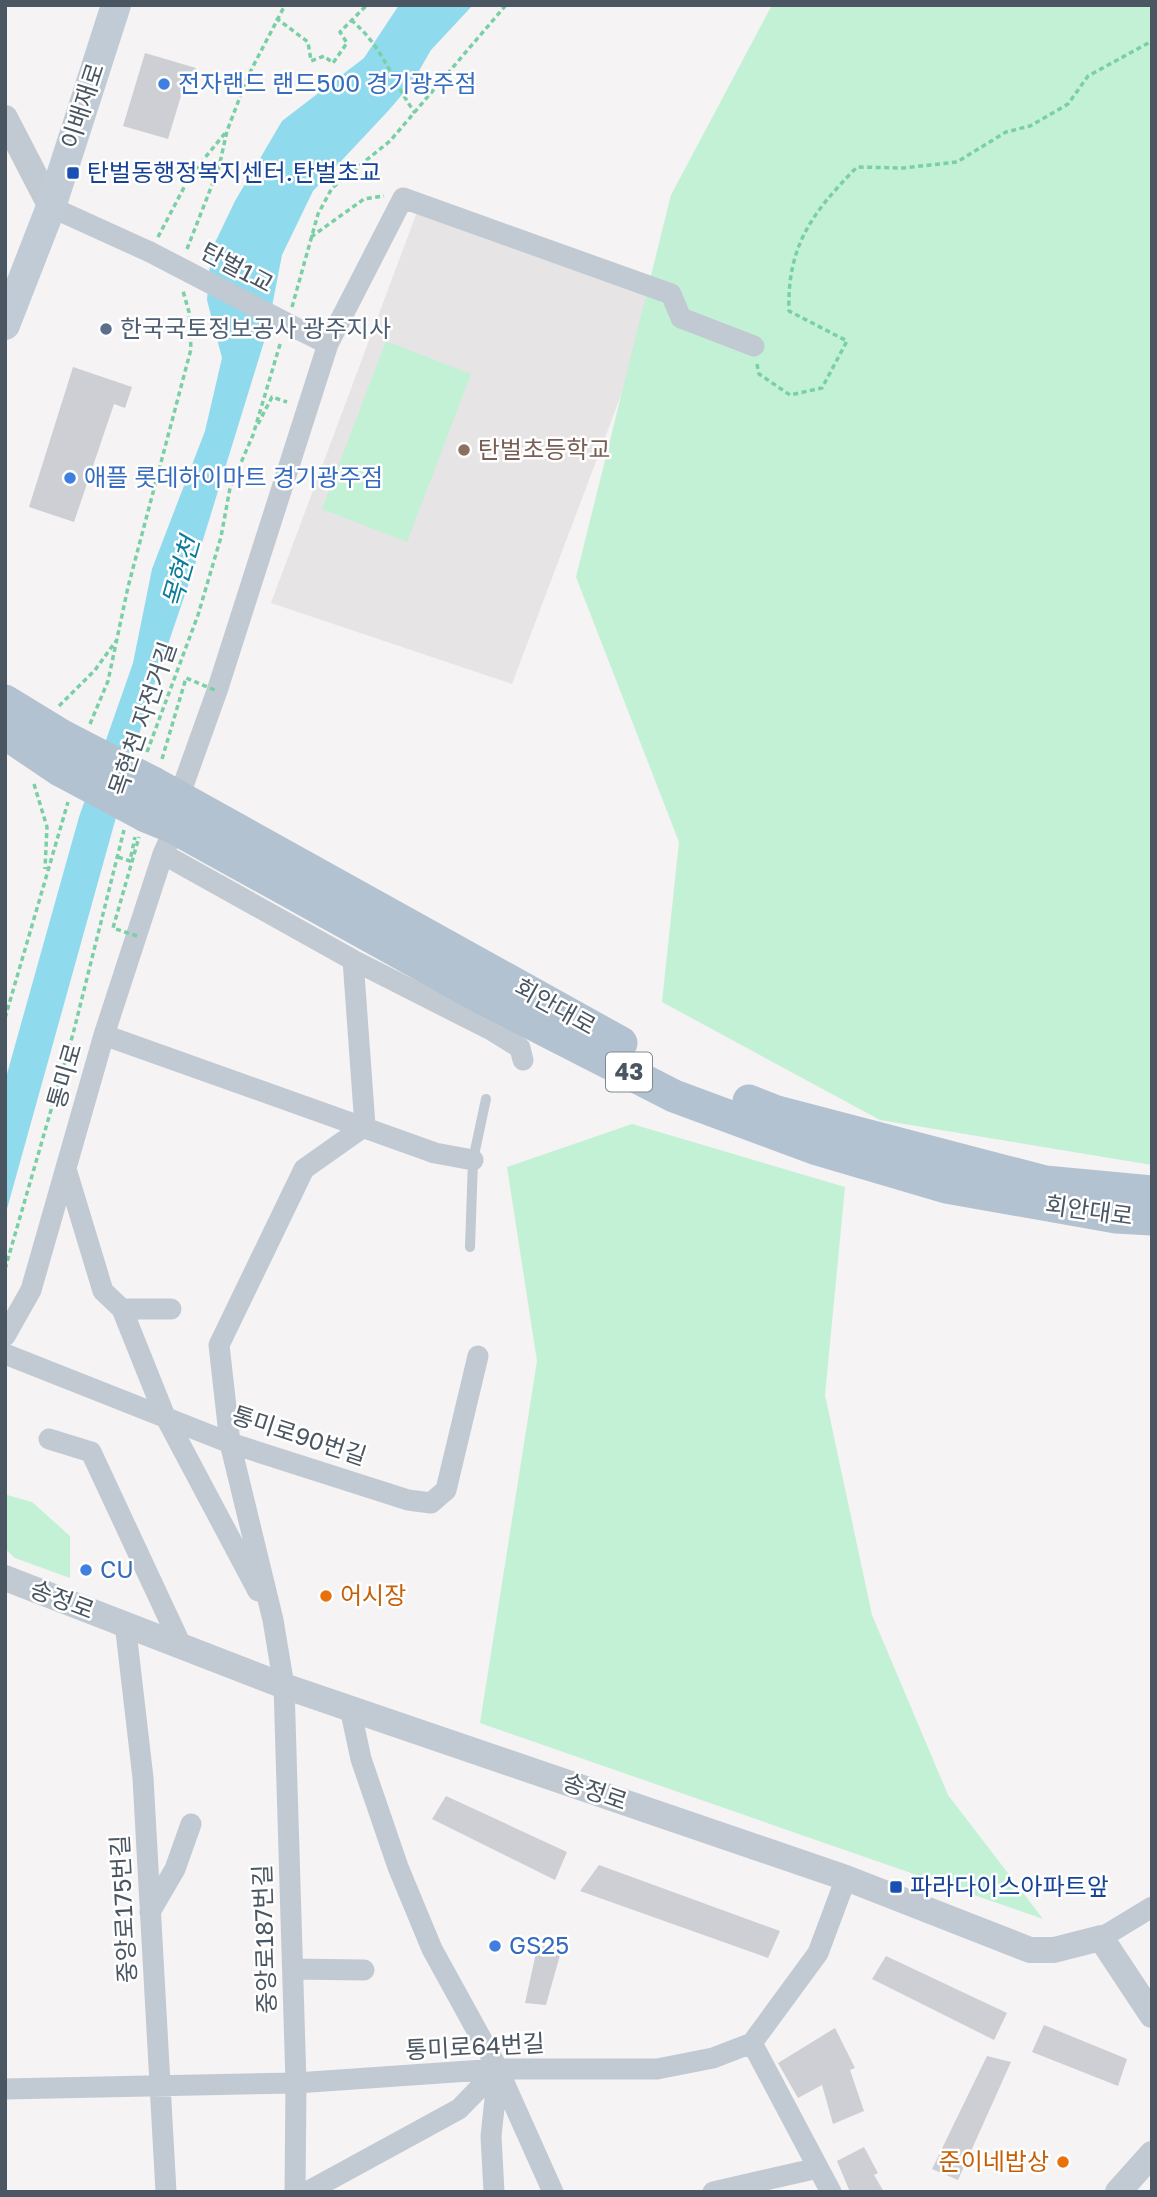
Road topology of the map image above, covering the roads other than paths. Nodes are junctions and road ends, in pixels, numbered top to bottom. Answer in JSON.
{"nodes":[{"id":1,"x":116,"y":5,"type":"edge"},
{"id":2,"x":5,"y":118,"type":"edge"},
{"id":3,"x":51,"y":207,"type":"junction"},
{"id":4,"x":5,"y":325,"type":"edge"},
{"id":5,"x":328,"y":344,"type":"junction"},
{"id":6,"x":754,"y":346,"type":"road end"},
{"id":7,"x":5,"y":701,"type":"edge"},
{"id":8,"x":5,"y":733,"type":"edge"},
{"id":9,"x":153,"y":811,"type":"junction"},
{"id":10,"x":353,"y":960,"type":"junction"},
{"id":11,"x":104,"y":1035,"type":"junction"},
{"id":12,"x":523,"y":1060,"type":"dead end"},
{"id":13,"x":486,"y":1098,"type":"dead end"},
{"id":14,"x":365,"y":1126,"type":"junction"},
{"id":15,"x":473,"y":1160,"type":"junction"},
{"id":16,"x":66,"y":1169,"type":"junction"},
{"id":17,"x":1152,"y":1192,"type":"edge"},
{"id":18,"x":1152,"y":1219,"type":"edge"},
{"id":19,"x":470,"y":1247,"type":"dead end"},
{"id":20,"x":122,"y":1309,"type":"junction"},
{"id":21,"x":171,"y":1309,"type":"dead end"},
{"id":22,"x":5,"y":1336,"type":"edge"},
{"id":23,"x":5,"y":1354,"type":"edge"},
{"id":24,"x":478,"y":1356,"type":"dead end"},
{"id":25,"x":164,"y":1414,"type":"junction"},
{"id":26,"x":49,"y":1439,"type":"dead end"},
{"id":27,"x":230,"y":1443,"type":"junction"},
{"id":28,"x":5,"y":1578,"type":"edge"},
{"id":29,"x":273,"y":1620,"type":"junction"},
{"id":30,"x":125,"y":1623,"type":"junction"},
{"id":31,"x":181,"y":1645,"type":"junction"},
{"id":32,"x":284,"y":1686,"type":"junction"},
{"id":33,"x":350,"y":1707,"type":"junction"},
{"id":34,"x":191,"y":1824,"type":"dead end"},
{"id":35,"x":846,"y":1878,"type":"junction"},
{"id":36,"x":1152,"y":1907,"type":"edge"},
{"id":37,"x":150,"y":1912,"type":"junction"},
{"id":38,"x":1101,"y":1938,"type":"junction"},
{"id":39,"x":293,"y":1969,"type":"junction"},
{"id":40,"x":364,"y":1970,"type":"dead end"},
{"id":41,"x":1152,"y":2015,"type":"edge"},
{"id":42,"x":752,"y":2043,"type":"junction"},
{"id":43,"x":498,"y":2069,"type":"junction"},
{"id":44,"x":296,"y":2083,"type":"junction"},
{"id":45,"x":160,"y":2084,"type":"junction"},
{"id":46,"x":5,"y":2089,"type":"edge"},
{"id":47,"x":1152,"y":2154,"type":"edge"},
{"id":48,"x":818,"y":2168,"type":"junction"},
{"id":49,"x":166,"y":2192,"type":"edge"},
{"id":50,"x":295,"y":2192,"type":"edge"},
{"id":51,"x":307,"y":2192,"type":"edge"},
{"id":52,"x":494,"y":2192,"type":"edge"},
{"id":53,"x":552,"y":2192,"type":"edge"},
{"id":54,"x":713,"y":2192,"type":"edge"},
{"id":55,"x":831,"y":2192,"type":"edge"},
{"id":56,"x":1118,"y":2192,"type":"edge"}],
"edges":[{"from":1,"to":3,"type":"main road","name":"이배재로"},
{"from":2,"to":3,"type":"street"},
{"from":3,"to":4,"type":"main road","name":"이배재로"},
{"from":3,"to":5,"type":"street","name":"탄벌1교","bridge":true},
{"from":5,"to":6,"type":"street","name":"통미로"},
{"from":5,"to":9,"type":"street","name":"통미로"},
{"from":7,"to":9,"type":"main road","name":"회안대로","number":"43","bridge":true},
{"from":8,"to":9,"type":"main road","number":"43","bridge":true},
{"from":9,"to":10,"type":"street"},
{"from":9,"to":11,"type":"street","name":"통미로"},
{"from":9,"to":17,"type":"main road","name":"회안대로","number":"43"},
{"from":9,"to":18,"type":"main road","name":"회안대로","number":"43"},
{"from":10,"to":12,"type":"street"},
{"from":10,"to":14,"type":"street"},
{"from":11,"to":14,"type":"street"},
{"from":11,"to":16,"type":"street","name":"통미로"},
{"from":13,"to":15,"type":"lane"},
{"from":14,"to":15,"type":"street"},
{"from":14,"to":27,"type":"street"},
{"from":15,"to":19,"type":"lane"},
{"from":16,"to":20,"type":"street"},
{"from":16,"to":22,"type":"street","name":"통미로"},
{"from":20,"to":21,"type":"street"},
{"from":20,"to":25,"type":"street"},
{"from":23,"to":25,"type":"street","name":"통미로90번길"},
{"from":24,"to":27,"type":"street","name":"통미로90번길"},
{"from":25,"to":27,"type":"street","name":"통미로90번길"},
{"from":25,"to":29,"type":"street"},
{"from":26,"to":31,"type":"street"},
{"from":27,"to":29,"type":"street"},
{"from":28,"to":30,"type":"street","name":"송정로"},
{"from":29,"to":32,"type":"street","name":"중앙로187번길"},
{"from":30,"to":31,"type":"street","name":"송정로"},
{"from":30,"to":37,"type":"street","name":"중앙로175번길"},
{"from":31,"to":32,"type":"street","name":"송정로"},
{"from":32,"to":33,"type":"street","name":"송정로"},
{"from":32,"to":39,"type":"street","name":"중앙로187번길"},
{"from":33,"to":35,"type":"street","name":"송정로"},
{"from":33,"to":43,"type":"street"},
{"from":34,"to":37,"type":"street"},
{"from":35,"to":38,"type":"street","name":"송정로"},
{"from":35,"to":42,"type":"street"},
{"from":36,"to":38,"type":"street"},
{"from":37,"to":45,"type":"street","name":"중앙로175번길"},
{"from":38,"to":41,"type":"street"},
{"from":39,"to":40,"type":"street"},
{"from":39,"to":44,"type":"street","name":"중앙로187번길"},
{"from":42,"to":43,"type":"street","name":"통미로64번길"},
{"from":42,"to":48,"type":"street"},
{"from":43,"to":44,"type":"street","name":"통미로64번길"},
{"from":43,"to":51,"type":"street"},
{"from":43,"to":52,"type":"street"},
{"from":43,"to":53,"type":"street"},
{"from":44,"to":45,"type":"street","name":"통미로64번길"},
{"from":44,"to":50,"type":"street","name":"중앙로187번길"},
{"from":45,"to":46,"type":"street","name":"통미로64번길"},
{"from":45,"to":49,"type":"street","name":"중앙로175번길"},
{"from":47,"to":56,"type":"street"},
{"from":48,"to":54,"type":"street"},
{"from":48,"to":55,"type":"street"}]}
